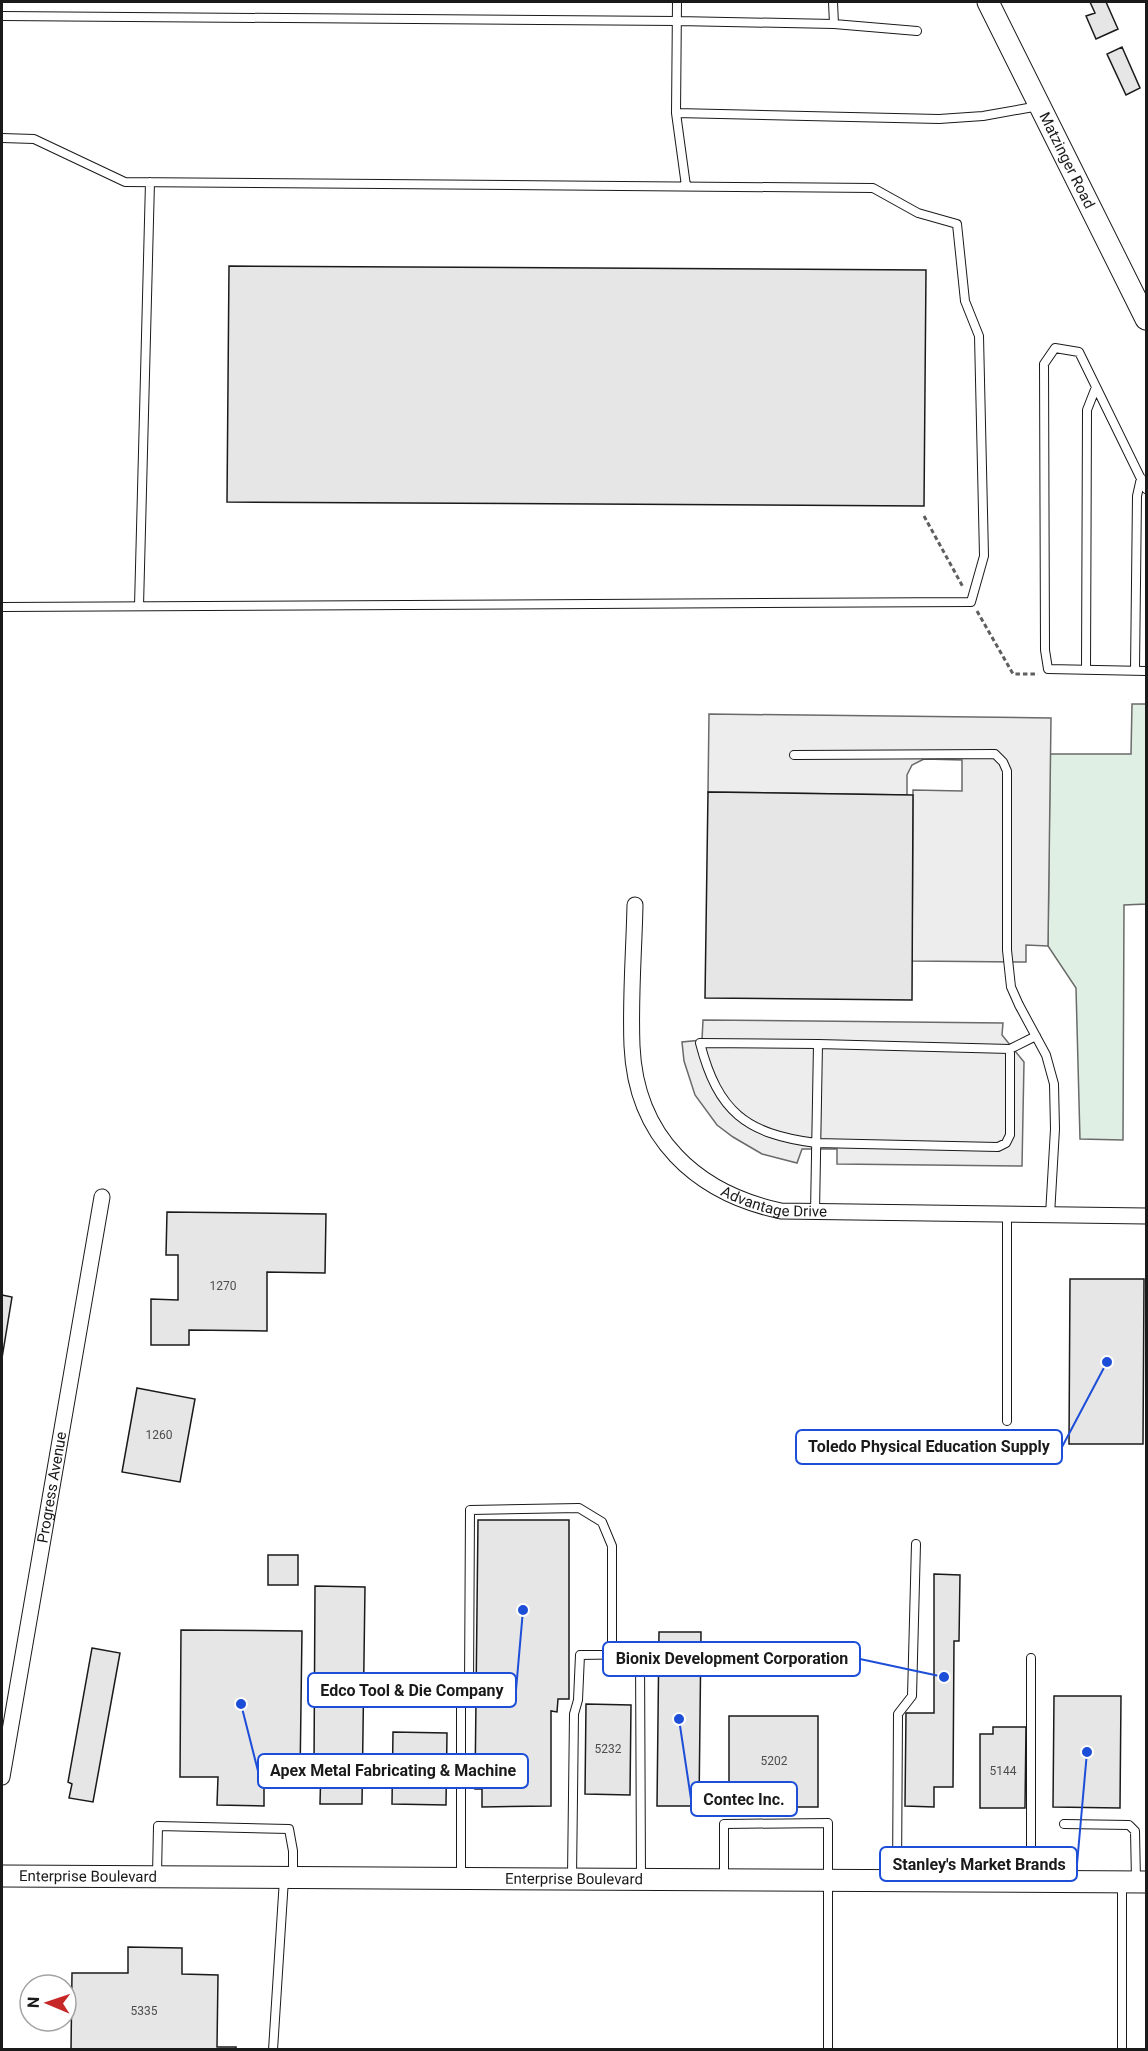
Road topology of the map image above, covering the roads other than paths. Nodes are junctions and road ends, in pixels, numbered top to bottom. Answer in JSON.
{"nodes":[{"id":1,"x":677,"y":2,"type":"edge"},
{"id":2,"x":833,"y":2,"type":"edge"},
{"id":3,"x":988,"y":2,"type":"edge"},
{"id":4,"x":2,"y":16,"type":"edge"},
{"id":5,"x":677,"y":21,"type":"junction"},
{"id":6,"x":834,"y":24,"type":"junction"},
{"id":7,"x":918,"y":32,"type":"dead end"},
{"id":8,"x":1041,"y":106,"type":"junction"},
{"id":9,"x":676,"y":112,"type":"junction"},
{"id":10,"x":2,"y":138,"type":"edge"},
{"id":11,"x":150,"y":182,"type":"junction"},
{"id":12,"x":686,"y":186,"type":"junction"},
{"id":13,"x":1146,"y":319,"type":"edge"},
{"id":14,"x":1096,"y":387,"type":"junction"},
{"id":15,"x":1141,"y":478,"type":"junction"},
{"id":16,"x":1146,"y":489,"type":"edge"},
{"id":17,"x":139,"y":606,"type":"junction"},
{"id":18,"x":2,"y":607,"type":"edge"},
{"id":19,"x":1086,"y":669,"type":"junction"},
{"id":20,"x":1135,"y":670,"type":"junction"},
{"id":21,"x":1146,"y":671,"type":"edge"},
{"id":22,"x":794,"y":755,"type":"dead end"},
{"id":23,"x":635,"y":905,"type":"dead end"},
{"id":24,"x":1036,"y":1036,"type":"junction"},
{"id":25,"x":818,"y":1044,"type":"junction"},
{"id":26,"x":1010,"y":1049,"type":"junction"},
{"id":27,"x":816,"y":1143,"type":"junction"},
{"id":28,"x":102,"y":1197,"type":"dead end"},
{"id":29,"x":815,"y":1212,"type":"junction"},
{"id":30,"x":1007,"y":1214,"type":"junction"},
{"id":31,"x":1050,"y":1215,"type":"junction"},
{"id":32,"x":1146,"y":1216,"type":"edge"},
{"id":33,"x":1007,"y":1421,"type":"dead end"},
{"id":34,"x":916,"y":1544,"type":"dead end"},
{"id":35,"x":612,"y":1654,"type":"junction"},
{"id":36,"x":1031,"y":1658,"type":"dead end"},
{"id":37,"x":400,"y":1700,"type":"dead end"},
{"id":38,"x":461,"y":1701,"type":"junction"},
{"id":39,"x":2,"y":1777,"type":"edge"},
{"id":40,"x":1064,"y":1824,"type":"dead end"},
{"id":41,"x":2,"y":1876,"type":"edge"},
{"id":42,"x":157,"y":1877,"type":"junction"},
{"id":43,"x":289,"y":1877,"type":"junction"},
{"id":44,"x":461,"y":1878,"type":"junction"},
{"id":45,"x":572,"y":1879,"type":"junction"},
{"id":46,"x":641,"y":1879,"type":"junction"},
{"id":47,"x":724,"y":1880,"type":"junction"},
{"id":48,"x":828,"y":1880,"type":"junction"},
{"id":49,"x":897,"y":1880,"type":"junction"},
{"id":50,"x":1031,"y":1881,"type":"junction"},
{"id":51,"x":1135,"y":1882,"type":"edge"},
{"id":52,"x":273,"y":2049,"type":"edge"},
{"id":53,"x":828,"y":2049,"type":"edge"},
{"id":54,"x":1122,"y":2049,"type":"edge"}],
"edges":[{"from":1,"to":5,"type":"lane"},
{"from":2,"to":6,"type":"lane"},
{"from":3,"to":8,"type":"street","name":"Matzinger Road"},
{"from":4,"to":5,"type":"lane"},
{"from":5,"to":6,"type":"lane"},
{"from":5,"to":9,"type":"lane"},
{"from":6,"to":7,"type":"lane"},
{"from":8,"to":9,"type":"lane"},
{"from":8,"to":13,"type":"street","name":"Matzinger Road"},
{"from":9,"to":12,"type":"lane"},
{"from":10,"to":11,"type":"lane"},
{"from":11,"to":12,"type":"lane"},
{"from":11,"to":17,"type":"lane"},
{"from":12,"to":17,"type":"lane"},
{"from":14,"to":15,"type":"lane"},
{"from":14,"to":19,"type":"lane"},
{"from":14,"to":19,"type":"lane"},
{"from":15,"to":16,"type":"lane"},
{"from":15,"to":20,"type":"lane"},
{"from":17,"to":18,"type":"lane"},
{"from":19,"to":20,"type":"lane"},
{"from":20,"to":21,"type":"lane"},
{"from":22,"to":24,"type":"lane"},
{"from":23,"to":29,"type":"street","name":"Advantage Drive"},
{"from":24,"to":26,"type":"lane"},
{"from":24,"to":31,"type":"lane"},
{"from":25,"to":26,"type":"lane"},
{"from":25,"to":27,"type":"lane"},
{"from":25,"to":27,"type":"lane"},
{"from":26,"to":27,"type":"lane"},
{"from":27,"to":29,"type":"lane"},
{"from":28,"to":39,"type":"street","name":"Progress Avenue"},
{"from":29,"to":30,"type":"street","name":"Advantage Drive"},
{"from":30,"to":31,"type":"street","name":"Advantage Drive"},
{"from":30,"to":33,"type":"lane"},
{"from":31,"to":32,"type":"street","name":"Advantage Drive"},
{"from":34,"to":49,"type":"lane"},
{"from":35,"to":38,"type":"lane"},
{"from":35,"to":45,"type":"lane"},
{"from":35,"to":46,"type":"lane"},
{"from":36,"to":50,"type":"lane"},
{"from":37,"to":38,"type":"lane"},
{"from":38,"to":44,"type":"lane"},
{"from":40,"to":51,"type":"lane"},
{"from":41,"to":42,"type":"street","name":"Enterprise Boulevard"},
{"from":42,"to":43,"type":"street","name":"Enterprise Boulevard"},
{"from":42,"to":43,"type":"lane"},
{"from":43,"to":44,"type":"street","name":"Enterprise Boulevard"},
{"from":43,"to":52,"type":"lane"},
{"from":44,"to":45,"type":"street","name":"Enterprise Boulevard"},
{"from":45,"to":46,"type":"street","name":"Enterprise Boulevard"},
{"from":46,"to":47,"type":"street","name":"Enterprise Boulevard"},
{"from":47,"to":48,"type":"street","name":"Enterprise Boulevard"},
{"from":47,"to":48,"type":"lane"},
{"from":48,"to":49,"type":"street","name":"Enterprise Boulevard"},
{"from":48,"to":53,"type":"lane"},
{"from":49,"to":50,"type":"street","name":"Enterprise Boulevard"},
{"from":50,"to":51,"type":"street","name":"Enterprise Boulevard"},
{"from":51,"to":54,"type":"lane"}]}
